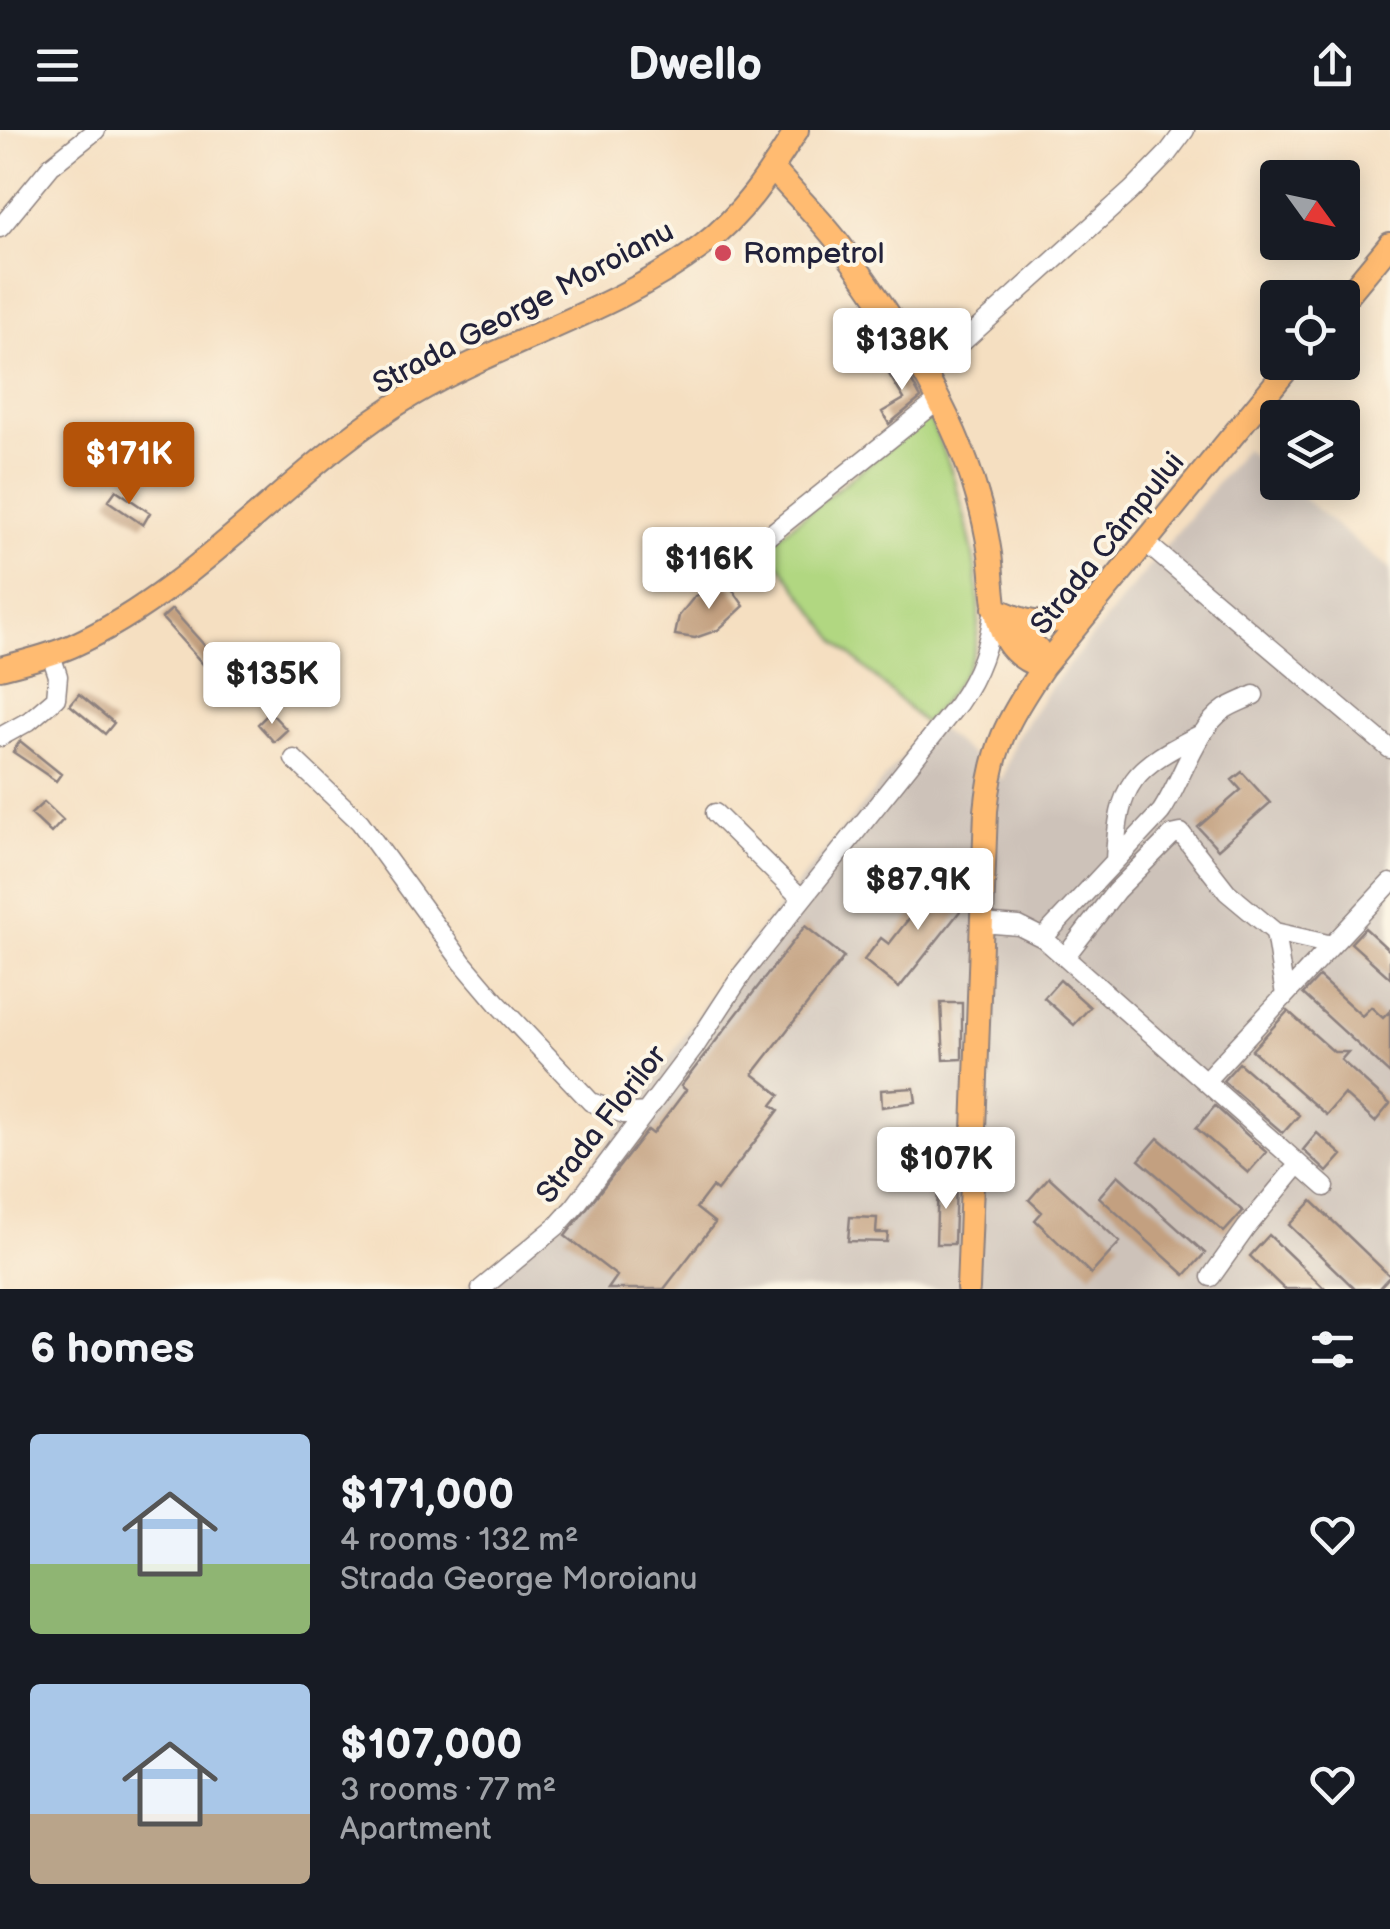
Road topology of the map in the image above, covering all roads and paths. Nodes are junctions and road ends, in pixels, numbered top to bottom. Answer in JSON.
{"nodes":[{"id":1,"x":96,"y":130,"type":"edge"},
{"id":2,"x":797,"y":130,"type":"edge"},
{"id":3,"x":1185,"y":130,"type":"edge"},
{"id":4,"x":773,"y":169,"type":"junction"},
{"id":5,"x":0,"y":228,"type":"edge"},
{"id":6,"x":1390,"y":244,"type":"edge"},
{"id":7,"x":1360,"y":280,"type":"edge"},
{"id":8,"x":926,"y":375,"type":"junction"},
{"id":9,"x":1278,"y":380,"type":"edge"},
{"id":10,"x":940,"y":399,"type":"junction"},
{"id":11,"x":762,"y":541,"type":"dead end"},
{"id":12,"x":1146,"y":544,"type":"junction"},
{"id":13,"x":1103,"y":596,"type":"junction"},
{"id":14,"x":994,"y":608,"type":"junction"},
{"id":15,"x":51,"y":655,"type":"junction"},
{"id":16,"x":1017,"y":656,"type":"junction"},
{"id":17,"x":2,"y":662,"type":"edge"},
{"id":18,"x":1043,"y":668,"type":"junction"},
{"id":19,"x":1254,"y":695,"type":"dead end"},
{"id":20,"x":1019,"y":703,"type":"junction"},
{"id":21,"x":1203,"y":732,"type":"junction"},
{"id":22,"x":0,"y":737,"type":"edge"},
{"id":23,"x":1390,"y":749,"type":"edge"},
{"id":24,"x":294,"y":759,"type":"dead end"},
{"id":25,"x":715,"y":813,"type":"dead end"},
{"id":26,"x":1115,"y":861,"type":"junction"},
{"id":27,"x":1390,"y":883,"type":"edge"},
{"id":28,"x":802,"y":899,"type":"junction"},
{"id":29,"x":982,"y":923,"type":"junction"},
{"id":30,"x":1275,"y":932,"type":"junction"},
{"id":31,"x":1043,"y":938,"type":"junction"},
{"id":32,"x":1332,"y":945,"type":"junction"},
{"id":33,"x":1065,"y":957,"type":"junction"},
{"id":34,"x":1285,"y":995,"type":"junction"},
{"id":35,"x":1205,"y":1081,"type":"junction"},
{"id":36,"x":645,"y":1112,"type":"junction"},
{"id":37,"x":1299,"y":1164,"type":"junction"},
{"id":38,"x":1325,"y":1187,"type":"dead end"},
{"id":39,"x":1211,"y":1277,"type":"dead end"},
{"id":40,"x":481,"y":1289,"type":"edge"},
{"id":41,"x":968,"y":1289,"type":"edge"}],
"edges":[{"from":1,"to":5,"type":"street"},
{"from":2,"to":4,"type":"main road","name":"Strada George Moroianu"},
{"from":3,"to":8,"type":"street"},
{"from":4,"to":8,"type":"main road"},
{"from":4,"to":15,"type":"main road","name":"Strada George Moroianu"},
{"from":6,"to":7,"type":"main road"},
{"from":8,"to":10,"type":"main road"},
{"from":9,"to":12,"type":"main road","name":"Strada Câmpului"},
{"from":10,"to":11,"type":"street"},
{"from":10,"to":14,"type":"main road"},
{"from":12,"to":13,"type":"main road","name":"Strada Câmpului"},
{"from":12,"to":23,"type":"street"},
{"from":13,"to":14,"type":"main road"},
{"from":13,"to":18,"type":"main road","name":"Strada Câmpului"},
{"from":14,"to":16,"type":"main road"},
{"from":14,"to":18,"type":"main road"},
{"from":14,"to":28,"type":"street","name":"Strada Florilor"},
{"from":15,"to":17,"type":"main road","name":"Strada George Moroianu"},
{"from":15,"to":22,"type":"street"},
{"from":16,"to":18,"type":"main road"},
{"from":16,"to":20,"type":"main road"},
{"from":18,"to":20,"type":"main road","name":"Strada Câmpului"},
{"from":19,"to":21,"type":"street"},
{"from":20,"to":29,"type":"main road","name":"Strada Câmpului"},
{"from":21,"to":26,"type":"street"},
{"from":21,"to":26,"type":"street"},
{"from":24,"to":36,"type":"street"},
{"from":25,"to":28,"type":"street"},
{"from":26,"to":31,"type":"street"},
{"from":27,"to":32,"type":"street"},
{"from":28,"to":36,"type":"street","name":"Strada Florilor"},
{"from":29,"to":31,"type":"street"},
{"from":29,"to":41,"type":"main road","name":"Strada Câmpului"},
{"from":30,"to":32,"type":"street"},
{"from":30,"to":33,"type":"street"},
{"from":30,"to":34,"type":"street"},
{"from":31,"to":33,"type":"street"},
{"from":32,"to":34,"type":"street"},
{"from":33,"to":35,"type":"street"},
{"from":34,"to":35,"type":"street"},
{"from":35,"to":37,"type":"street"},
{"from":36,"to":40,"type":"street","name":"Strada Florilor"},
{"from":37,"to":38,"type":"street"},
{"from":37,"to":39,"type":"street"}]}
